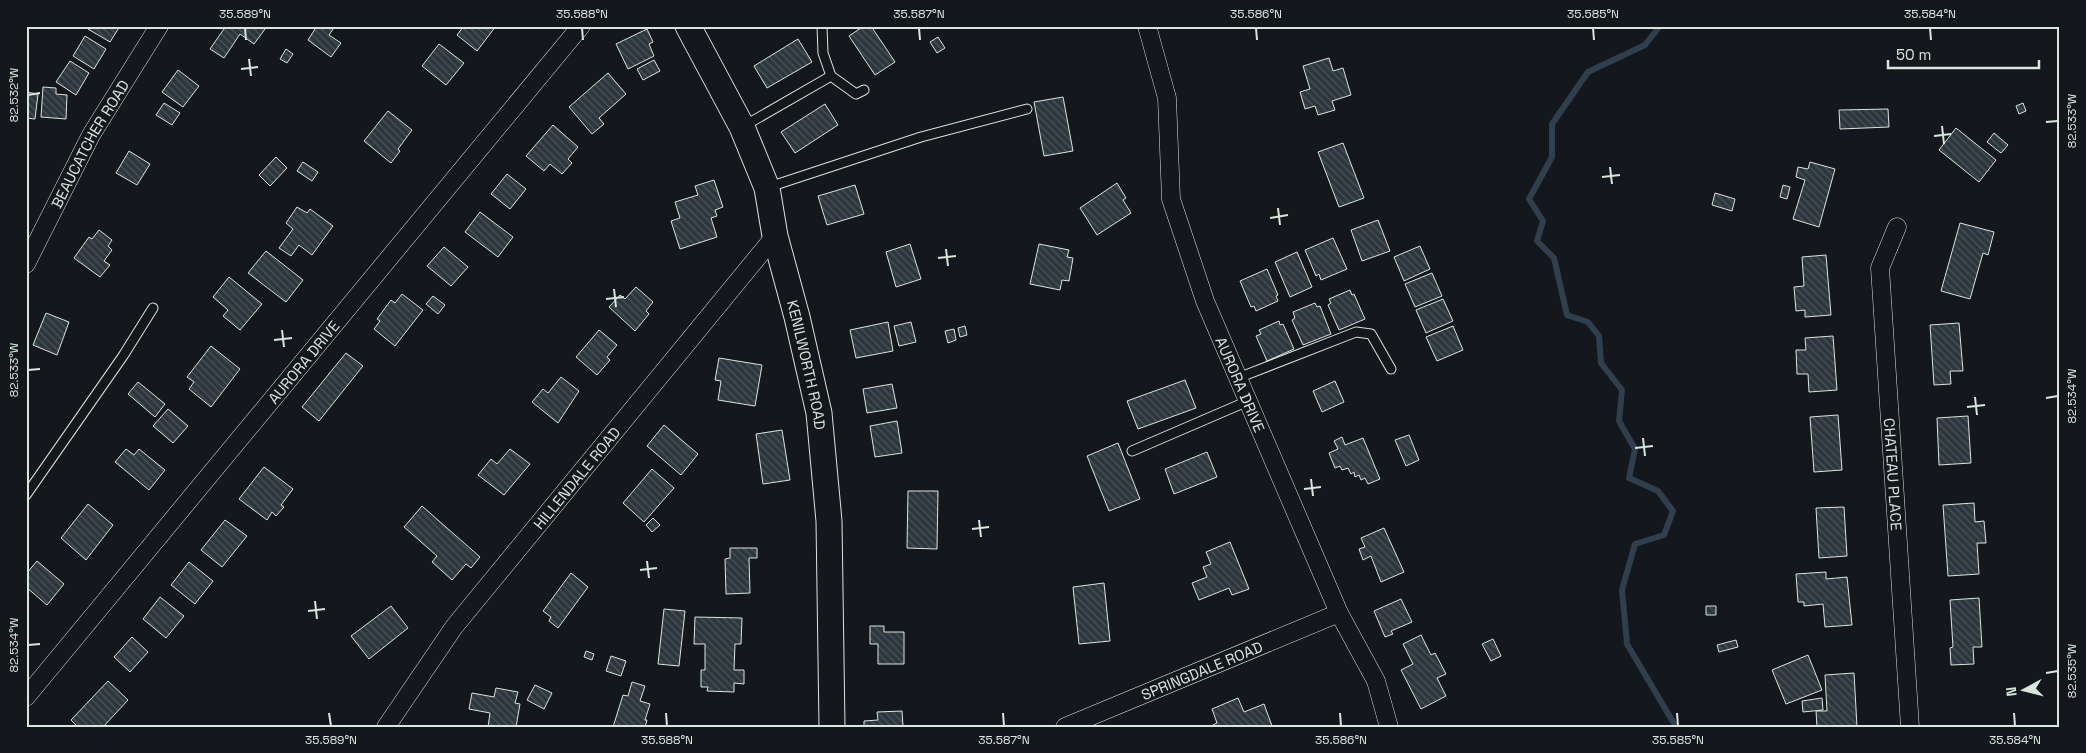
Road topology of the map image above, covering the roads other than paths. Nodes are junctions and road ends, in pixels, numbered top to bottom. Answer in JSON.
{"nodes":[{"id":1,"x":159,"y":26,"type":"edge"},
{"id":2,"x":581,"y":26,"type":"edge"},
{"id":3,"x":688,"y":26,"type":"edge"},
{"id":4,"x":822,"y":26,"type":"edge"},
{"id":5,"x":1147,"y":26,"type":"edge"},
{"id":6,"x":831,"y":76,"type":"junction"},
{"id":7,"x":864,"y":90,"type":"dead end"},
{"id":8,"x":1027,"y":109,"type":"dead end"},
{"id":9,"x":742,"y":127,"type":"junction"},
{"id":10,"x":767,"y":188,"type":"junction"},
{"id":11,"x":1897,"y":226,"type":"dead end"},
{"id":12,"x":775,"y":236,"type":"junction"},
{"id":13,"x":26,"y":264,"type":"edge"},
{"id":14,"x":153,"y":308,"type":"dead end"},
{"id":15,"x":1391,"y":369,"type":"dead end"},
{"id":16,"x":1238,"y":378,"type":"junction"},
{"id":17,"x":1248,"y":401,"type":"junction"},
{"id":18,"x":1132,"y":451,"type":"dead end"},
{"id":19,"x":26,"y":495,"type":"edge"},
{"id":20,"x":1339,"y":614,"type":"junction"},
{"id":21,"x":26,"y":697,"type":"edge"},
{"id":22,"x":386,"y":727,"type":"edge"},
{"id":23,"x":832,"y":727,"type":"edge"},
{"id":24,"x":1064,"y":727,"type":"edge"},
{"id":25,"x":1389,"y":727,"type":"edge"},
{"id":26,"x":1910,"y":727,"type":"edge"}],
"edges":[{"from":1,"to":13,"type":"street","name":"BEAUCATCHER ROAD"},
{"from":2,"to":21,"type":"street","name":"AURORA DRIVE"},
{"from":3,"to":9,"type":"street","name":"KENILWORTH ROAD"},
{"from":4,"to":6,"type":"lane"},
{"from":5,"to":16,"type":"street","name":"AURORA DRIVE"},
{"from":6,"to":7,"type":"lane"},
{"from":6,"to":9,"type":"lane"},
{"from":8,"to":10,"type":"lane"},
{"from":9,"to":10,"type":"street","name":"KENILWORTH ROAD"},
{"from":10,"to":12,"type":"street","name":"KENILWORTH ROAD"},
{"from":11,"to":26,"type":"street","name":"CHATEAU PLACE"},
{"from":12,"to":22,"type":"street","name":"HILLENDALE ROAD"},
{"from":12,"to":23,"type":"street","name":"KENILWORTH ROAD"},
{"from":14,"to":19,"type":"lane"},
{"from":15,"to":16,"type":"lane"},
{"from":16,"to":17,"type":"street","name":"AURORA DRIVE"},
{"from":17,"to":18,"type":"lane"},
{"from":17,"to":20,"type":"street","name":"AURORA DRIVE"},
{"from":20,"to":24,"type":"street","name":"SPRINGDALE ROAD"},
{"from":20,"to":25,"type":"street","name":"AURORA DRIVE"}]}
